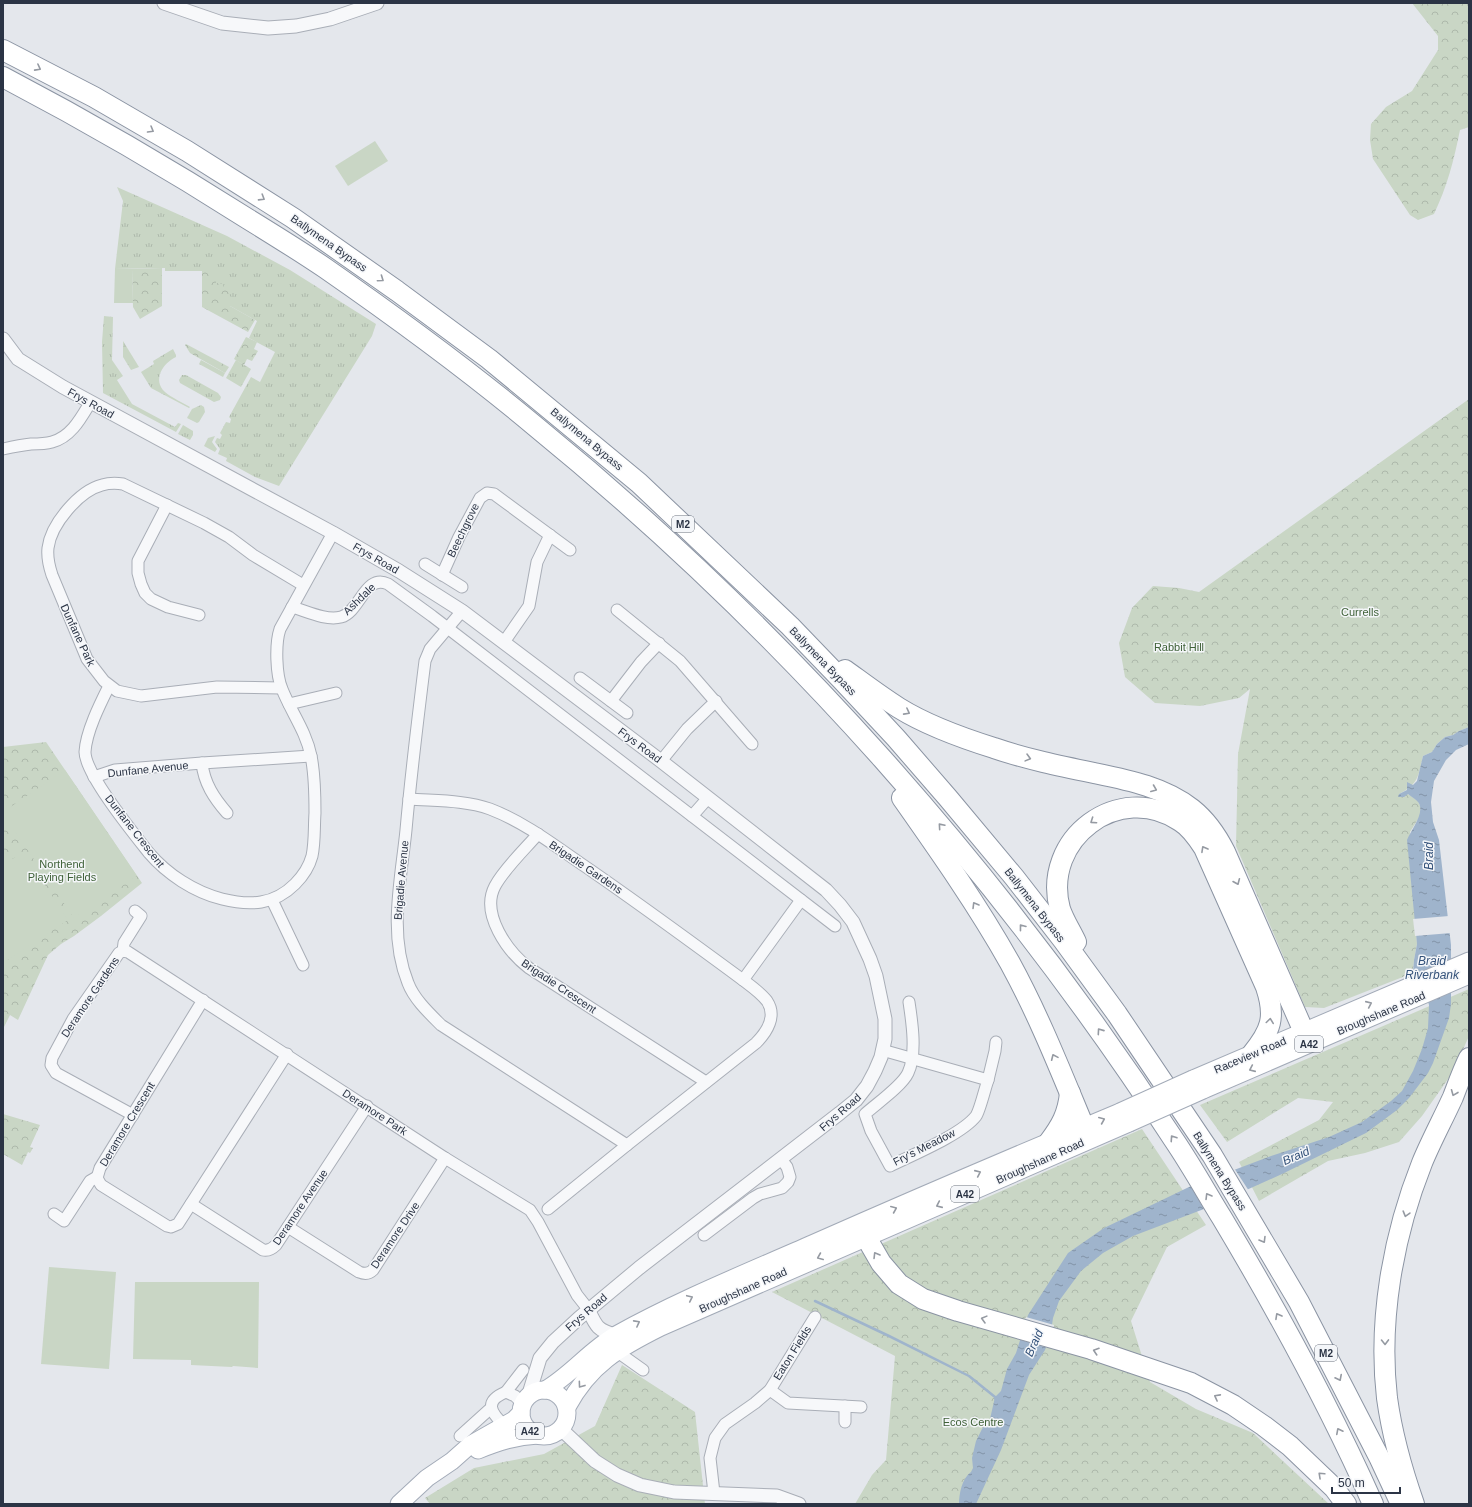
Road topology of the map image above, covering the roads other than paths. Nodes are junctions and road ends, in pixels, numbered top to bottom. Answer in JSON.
{"nodes":[{"id":1,"x":164,"y":3,"type":"edge"},
{"id":2,"x":377,"y":3,"type":"edge"},
{"id":3,"x":3,"y":50,"type":"edge"},
{"id":4,"x":3,"y":77,"type":"edge"},
{"id":5,"x":3,"y":339,"type":"edge"},
{"id":6,"x":3,"y":356,"type":"edge"},
{"id":7,"x":18,"y":358,"type":"junction"},
{"id":8,"x":90,"y":403,"type":"junction"},
{"id":9,"x":3,"y":449,"type":"edge"},
{"id":10,"x":167,"y":506,"type":"junction"},
{"id":11,"x":333,"y":533,"type":"junction"},
{"id":12,"x":550,"y":535,"type":"junction"},
{"id":13,"x":570,"y":550,"type":"dead end"},
{"id":14,"x":425,"y":564,"type":"dead end"},
{"id":15,"x":442,"y":575,"type":"junction"},
{"id":16,"x":380,"y":581,"type":"joint"},
{"id":17,"x":303,"y":585,"type":"junction"},
{"id":18,"x":462,"y":588,"type":"dead end"},
{"id":19,"x":292,"y":607,"type":"junction"},
{"id":20,"x":617,"y":610,"type":"dead end"},
{"id":21,"x":462,"y":611,"type":"junction"},
{"id":22,"x":199,"y":615,"type":"dead end"},
{"id":23,"x":790,"y":626,"type":"junction"},
{"id":24,"x":447,"y":628,"type":"junction"},
{"id":25,"x":504,"y":642,"type":"junction"},
{"id":26,"x":659,"y":643,"type":"junction"},
{"id":27,"x":580,"y":678,"type":"dead end"},
{"id":28,"x":808,"y":678,"type":"junction"},
{"id":29,"x":109,"y":686,"type":"junction"},
{"id":30,"x":281,"y":688,"type":"junction"},
{"id":31,"x":336,"y":693,"type":"dead end"},
{"id":32,"x":611,"y":700,"type":"junction"},
{"id":33,"x":716,"y":701,"type":"junction"},
{"id":34,"x":289,"y":704,"type":"junction"},
{"id":35,"x":627,"y":713,"type":"dead end"},
{"id":36,"x":752,"y":744,"type":"dead end"},
{"id":37,"x":311,"y":756,"type":"junction"},
{"id":38,"x":661,"y":761,"type":"junction"},
{"id":39,"x":202,"y":763,"type":"junction"},
{"id":40,"x":94,"y":776,"type":"junction"},
{"id":41,"x":409,"y":798,"type":"junction"},
{"id":42,"x":708,"y":798,"type":"junction"},
{"id":43,"x":227,"y":813,"type":"dead end"},
{"id":44,"x":692,"y":816,"type":"junction"},
{"id":45,"x":538,"y":834,"type":"junction"},
{"id":46,"x":272,"y":900,"type":"junction"},
{"id":47,"x":801,"y":900,"type":"junction"},
{"id":48,"x":135,"y":910,"type":"dead end"},
{"id":49,"x":835,"y":926,"type":"dead end"},
{"id":50,"x":123,"y":951,"type":"junction"},
{"id":51,"x":303,"y":965,"type":"dead end"},
{"id":52,"x":1462,"y":970,"type":"edge"},
{"id":53,"x":743,"y":980,"type":"junction"},
{"id":54,"x":1415,"y":991,"type":"joint"},
{"id":55,"x":203,"y":1000,"type":"junction"},
{"id":56,"x":909,"y":1002,"type":"dead end"},
{"id":57,"x":1117,"y":1014,"type":"junction"},
{"id":58,"x":1306,"y":1038,"type":"junction"},
{"id":59,"x":996,"y":1042,"type":"dead end"},
{"id":60,"x":882,"y":1050,"type":"junction"},
{"id":61,"x":287,"y":1054,"type":"junction"},
{"id":62,"x":1252,"y":1054,"type":"junction"},
{"id":63,"x":1469,"y":1058,"type":"edge"},
{"id":64,"x":912,"y":1059,"type":"junction"},
{"id":65,"x":988,"y":1080,"type":"junction"},
{"id":66,"x":706,"y":1082,"type":"junction"},
{"id":67,"x":1198,"y":1085,"type":"junction"},
{"id":68,"x":1070,"y":1093,"type":"junction"},
{"id":69,"x":367,"y":1106,"type":"junction"},
{"id":70,"x":133,"y":1115,"type":"junction"},
{"id":71,"x":1087,"y":1133,"type":"junction"},
{"id":72,"x":1049,"y":1142,"type":"junction"},
{"id":73,"x":627,"y":1145,"type":"junction"},
{"id":74,"x":445,"y":1158,"type":"junction"},
{"id":75,"x":780,"y":1159,"type":"junction"},
{"id":76,"x":97,"y":1177,"type":"junction"},
{"id":77,"x":191,"y":1204,"type":"junction"},
{"id":78,"x":548,"y":1209,"type":"dead end"},
{"id":79,"x":54,"y":1214,"type":"dead end"},
{"id":80,"x":873,"y":1218,"type":"junction"},
{"id":81,"x":288,"y":1227,"type":"junction"},
{"id":82,"x":704,"y":1235,"type":"dead end"},
{"id":83,"x":866,"y":1237,"type":"junction"},
{"id":84,"x":588,"y":1309,"type":"junction"},
{"id":85,"x":815,"y":1317,"type":"dead end"},
{"id":86,"x":612,"y":1343,"type":"junction"},
{"id":87,"x":529,"y":1370,"type":"junction"},
{"id":88,"x":643,"y":1370,"type":"dead end"},
{"id":89,"x":770,"y":1390,"type":"junction"},
{"id":90,"x":506,"y":1392,"type":"junction"},
{"id":91,"x":531,"y":1399,"type":"junction"},
{"id":92,"x":845,"y":1406,"type":"junction"},
{"id":93,"x":567,"y":1407,"type":"junction"},
{"id":94,"x":861,"y":1407,"type":"dead end"},
{"id":95,"x":491,"y":1408,"type":"junction"},
{"id":96,"x":845,"y":1422,"type":"dead end"},
{"id":97,"x":504,"y":1425,"type":"junction"},
{"id":98,"x":561,"y":1429,"type":"junction"},
{"id":99,"x":460,"y":1436,"type":"dead end"},
{"id":100,"x":538,"y":1436,"type":"junction"},
{"id":101,"x":452,"y":1461,"type":"junction"},
{"id":102,"x":714,"y":1494,"type":"junction"},
{"id":103,"x":399,"y":1504,"type":"edge"},
{"id":104,"x":799,"y":1504,"type":"edge"},
{"id":105,"x":1346,"y":1504,"type":"edge"},
{"id":106,"x":1373,"y":1504,"type":"edge"},
{"id":107,"x":1401,"y":1504,"type":"edge"},
{"id":108,"x":1414,"y":1504,"type":"edge"}],
"edges":[{"from":1,"to":2,"type":"street"},
{"from":3,"to":23,"type":"highway","name":"Ballymena Bypass","number":"M2","one_way":true},
{"from":4,"to":28,"type":"highway","name":"Ballymena Bypass","number":"M2"},
{"from":5,"to":7,"type":"street","name":"Frys Road"},
{"from":6,"to":7,"type":"street","name":"Frys Road"},
{"from":7,"to":8,"type":"street","name":"Frys Road"},
{"from":8,"to":9,"type":"street"},
{"from":8,"to":11,"type":"street","name":"Frys Road"},
{"from":10,"to":17,"type":"street","name":"Dunfane Park"},
{"from":10,"to":22,"type":"street"},
{"from":10,"to":29,"type":"street","name":"Dunfane Park"},
{"from":11,"to":17,"type":"street"},
{"from":11,"to":21,"type":"street","name":"Frys Road"},
{"from":12,"to":13,"type":"street","name":"Beechgrove"},
{"from":12,"to":15,"type":"street","name":"Beechgrove"},
{"from":12,"to":25,"type":"street"},
{"from":14,"to":15,"type":"street"},
{"from":15,"to":18,"type":"street"},
{"from":16,"to":19,"type":"street","name":"Ashdale"},
{"from":16,"to":24,"type":"street","name":"Frys Road"},
{"from":17,"to":19,"type":"street"},
{"from":19,"to":30,"type":"street"},
{"from":20,"to":26,"type":"street"},
{"from":21,"to":24,"type":"street","name":"Brigadie Avenue"},
{"from":21,"to":25,"type":"street","name":"Frys Road"},
{"from":23,"to":57,"type":"highway","name":"Ballymena Bypass","number":"M2"},
{"from":23,"to":58,"type":"highway","one_way":true},
{"from":24,"to":41,"type":"street","name":"Brigadie Avenue"},
{"from":24,"to":44,"type":"street","name":"Frys Road"},
{"from":25,"to":38,"type":"street","name":"Frys Road"},
{"from":26,"to":32,"type":"street"},
{"from":26,"to":33,"type":"street"},
{"from":27,"to":32,"type":"street"},
{"from":68,"to":28,"type":"highway","one_way":true},
{"from":106,"to":28,"type":"highway","name":"Ballymena Bypass","number":"M2","one_way":true},
{"from":29,"to":30,"type":"street","name":"Dunfane Park"},
{"from":29,"to":40,"type":"street","name":"Dunfane Crescent"},
{"from":30,"to":34,"type":"street","name":"Dunfane Crescent"},
{"from":31,"to":34,"type":"street"},
{"from":32,"to":35,"type":"street"},
{"from":33,"to":36,"type":"street"},
{"from":33,"to":38,"type":"street"},
{"from":34,"to":37,"type":"street","name":"Dunfane Crescent"},
{"from":37,"to":39,"type":"street","name":"Dunfane Avenue"},
{"from":37,"to":46,"type":"street","name":"Dunfane Crescent"},
{"from":38,"to":42,"type":"street","name":"Frys Road"},
{"from":39,"to":40,"type":"street","name":"Dunfane Avenue"},
{"from":39,"to":43,"type":"street","name":"Dunfane Avenue"},
{"from":40,"to":46,"type":"street","name":"Dunfane Crescent"},
{"from":41,"to":45,"type":"street","name":"Brigadie Gardens"},
{"from":41,"to":73,"type":"street","name":"Brigadie Avenue"},
{"from":42,"to":44,"type":"street"},
{"from":42,"to":60,"type":"street","name":"Frys Road"},
{"from":44,"to":47,"type":"street","name":"Frys Road"},
{"from":45,"to":53,"type":"street","name":"Brigadie Gardens"},
{"from":45,"to":66,"type":"street","name":"Brigadie Crescent"},
{"from":46,"to":51,"type":"street"},
{"from":47,"to":49,"type":"street","name":"Frys Road"},
{"from":47,"to":53,"type":"street"},
{"from":48,"to":50,"type":"street"},
{"from":50,"to":55,"type":"street","name":"Deramore Park"},
{"from":50,"to":70,"type":"street","name":"Deramore Gardens"},
{"from":52,"to":54,"type":"main road","name":"Broughshane Road","number":"A42"},
{"from":53,"to":66,"type":"street","name":"Brigadie Gardens"},
{"from":54,"to":58,"type":"main road","name":"Raceview Road","number":"A42"},
{"from":55,"to":61,"type":"street","name":"Deramore Park"},
{"from":55,"to":70,"type":"street","name":"Deramore Crescent"},
{"from":56,"to":64,"type":"street","name":"Fry's Meadow"},
{"from":62,"to":57,"type":"highway","one_way":true},
{"from":57,"to":107,"type":"highway","name":"Ballymena Bypass","number":"M2","one_way":true},
{"from":58,"to":62,"type":"main road","name":"Raceview Road","number":"A42"},
{"from":58,"to":67,"type":"main road","name":"Broughshane Road","number":"A42","one_way":true},
{"from":59,"to":65,"type":"street","name":"Fry's Meadow"},
{"from":60,"to":64,"type":"street"},
{"from":60,"to":75,"type":"street","name":"Frys Road"},
{"from":61,"to":69,"type":"street","name":"Deramore Park"},
{"from":61,"to":77,"type":"street","name":"Deramore Crescent"},
{"from":62,"to":67,"type":"main road","name":"Raceview Road","number":"A42"},
{"from":63,"to":108,"type":"highway","one_way":true},
{"from":64,"to":65,"type":"street"},
{"from":64,"to":65,"type":"street","name":"Fry's Meadow"},
{"from":66,"to":73,"type":"street","name":"Brigadie Gardens"},
{"from":67,"to":71,"type":"main road","name":"Broughshane Road","number":"A42","bridge":true},
{"from":68,"to":71,"type":"highway"},
{"from":68,"to":72,"type":"highway"},
{"from":69,"to":74,"type":"street","name":"Deramore Park"},
{"from":69,"to":81,"type":"street","name":"Deramore Avenue"},
{"from":70,"to":76,"type":"street","name":"Deramore Crescent"},
{"from":71,"to":72,"type":"main road","name":"Broughshane Road","number":"A42"},
{"from":71,"to":83,"type":"main road","name":"Broughshane Road","number":"A42","one_way":true},
{"from":80,"to":72,"type":"main road","name":"Broughshane Road","number":"A42","one_way":true},
{"from":73,"to":78,"type":"street","name":"Brigadie Gardens"},
{"from":74,"to":81,"type":"street","name":"Deramore Drive"},
{"from":74,"to":84,"type":"street","name":"Deramore Park"},
{"from":75,"to":82,"type":"street"},
{"from":75,"to":84,"type":"street","name":"Frys Road"},
{"from":76,"to":77,"type":"street","name":"Deramore Crescent"},
{"from":76,"to":79,"type":"street"},
{"from":77,"to":81,"type":"street","name":"Deramore Avenue"},
{"from":80,"to":83,"type":"main road"},
{"from":86,"to":80,"type":"main road","name":"Broughshane Road","number":"A42","one_way":true},
{"from":83,"to":86,"type":"main road","name":"Broughshane Road","number":"A42","one_way":true},
{"from":105,"to":83,"type":"highway","one_way":true},
{"from":84,"to":86,"type":"street"},
{"from":84,"to":87,"type":"street","name":"Frys Road"},
{"from":85,"to":89,"type":"street","name":"Eaton Fields"},
{"from":86,"to":88,"type":"street"},
{"from":86,"to":91,"type":"main road","name":"Broughshane Road","number":"A42"},
{"from":86,"to":93,"type":"main road","name":"Broughshane Road","number":"A42","one_way":true},
{"from":87,"to":90,"type":"street"},
{"from":87,"to":91,"type":"street","name":"Frys Road"},
{"from":89,"to":92,"type":"street","name":"Eaton Fields"},
{"from":89,"to":102,"type":"street","name":"Eaton Fields"},
{"from":90,"to":91,"type":"street"},
{"from":90,"to":95,"type":"street"},
{"from":91,"to":93,"type":"main road"},
{"from":91,"to":97,"type":"main road","number":"A42"},
{"from":91,"to":100,"type":"main road","number":"A42"},
{"from":92,"to":94,"type":"street","name":"Eaton Fields"},
{"from":92,"to":96,"type":"street"},
{"from":93,"to":98,"type":"main road","number":"A42"},
{"from":95,"to":97,"type":"street"},
{"from":95,"to":99,"type":"street"},
{"from":97,"to":101,"type":"main road","number":"A42"},
{"from":98,"to":100,"type":"main road","number":"A42"},
{"from":98,"to":102,"type":"street"},
{"from":100,"to":101,"type":"main road","number":"A42"},
{"from":101,"to":103,"type":"main road","number":"A42"},
{"from":102,"to":104,"type":"street"}]}
